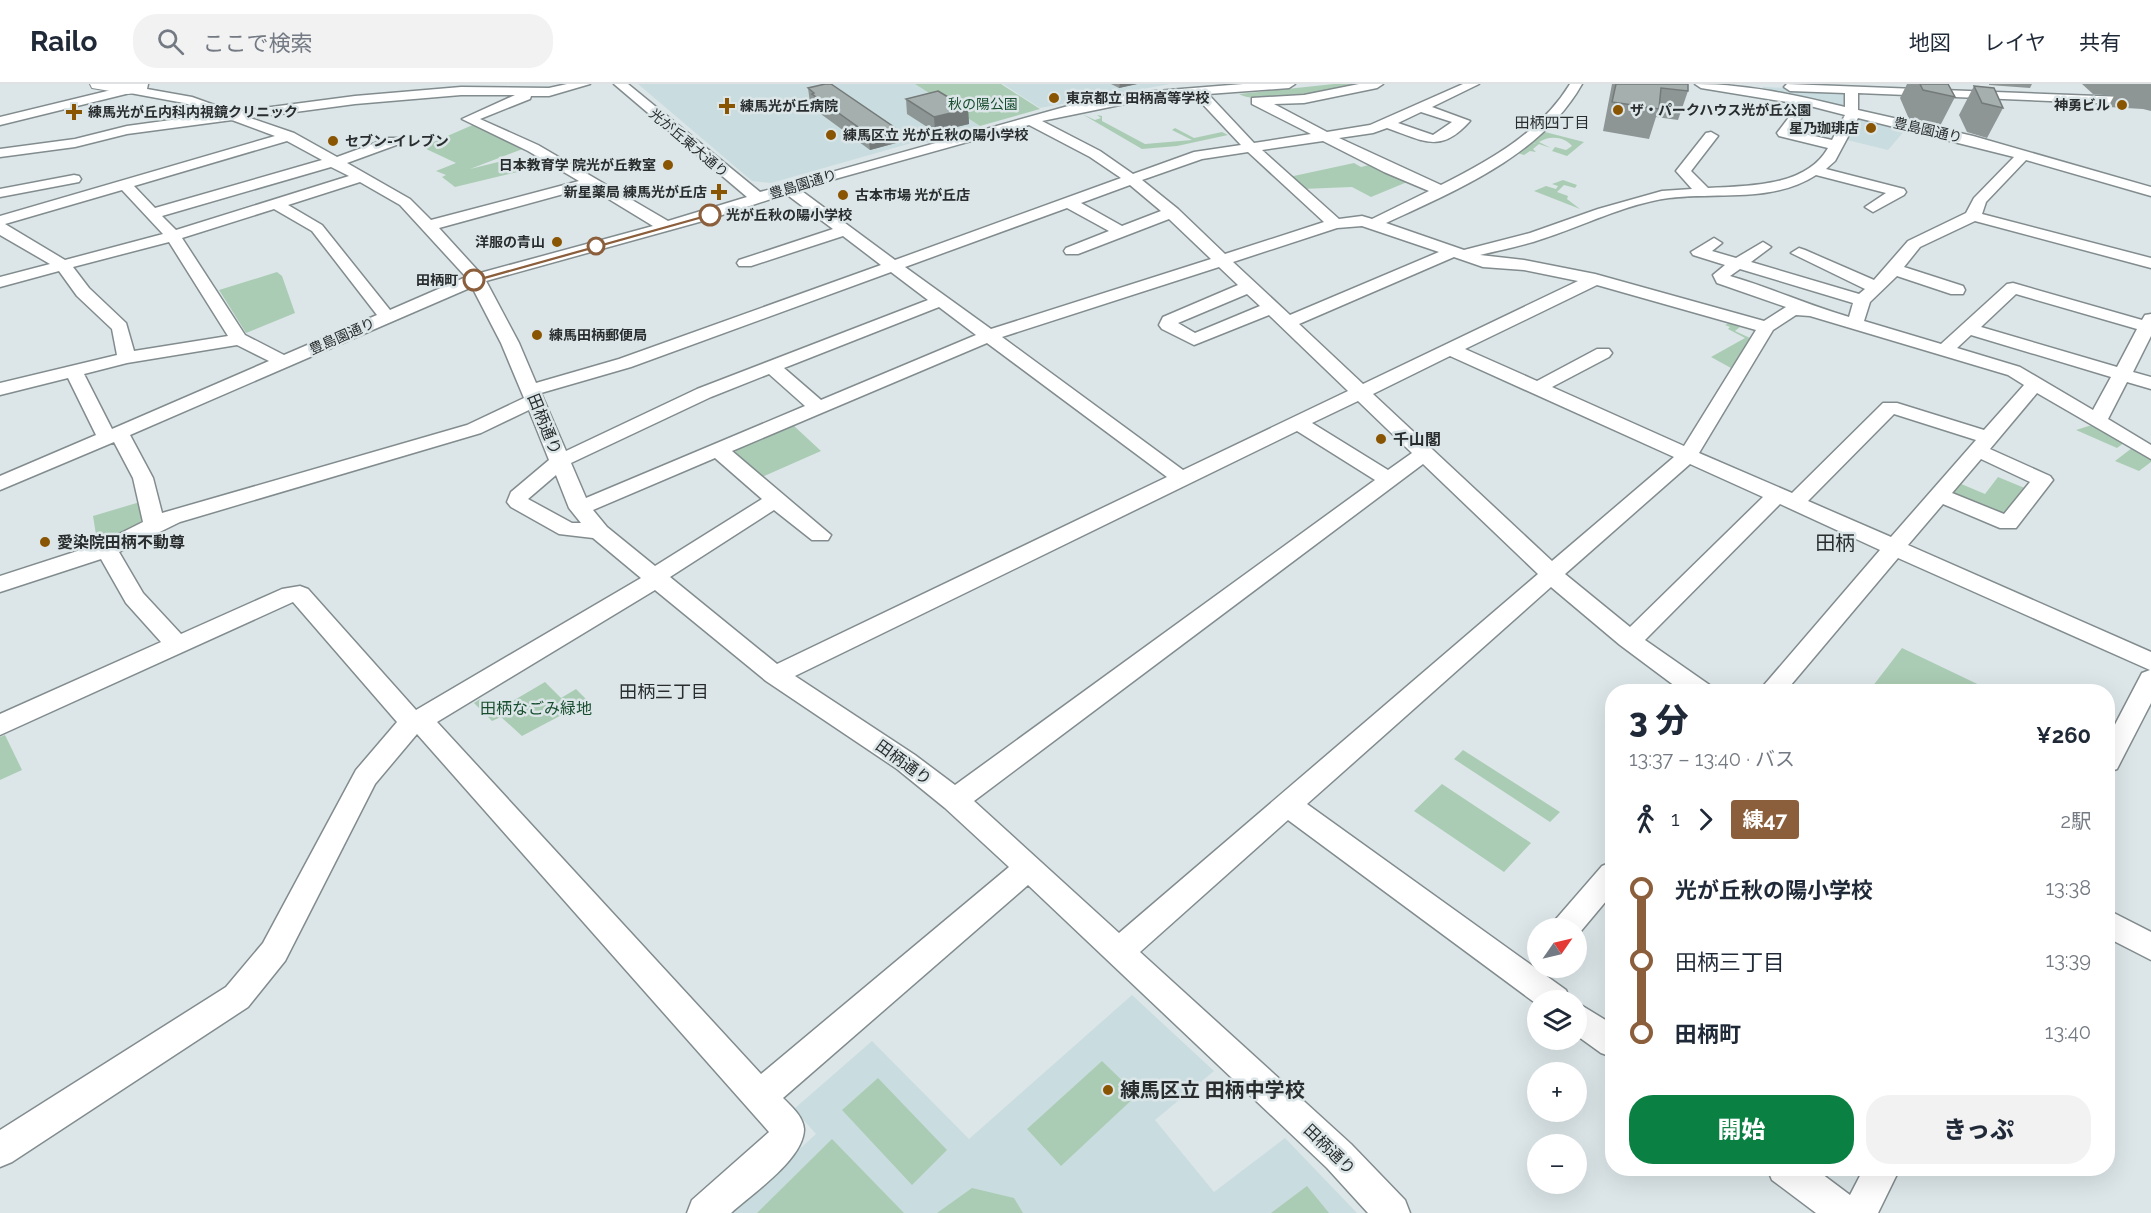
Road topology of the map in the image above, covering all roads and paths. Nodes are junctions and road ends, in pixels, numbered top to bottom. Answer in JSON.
{"nodes":[{"id":1,"x":98,"y":84,"type":"edge"},
{"id":2,"x":151,"y":84,"type":"edge"},
{"id":3,"x":584,"y":84,"type":"edge"},
{"id":4,"x":621,"y":84,"type":"edge"},
{"id":5,"x":1289,"y":84,"type":"edge"},
{"id":6,"x":1377,"y":84,"type":"edge"},
{"id":7,"x":1473,"y":84,"type":"edge"},
{"id":8,"x":1576,"y":84,"type":"edge"},
{"id":9,"x":1701,"y":84,"type":"edge"},
{"id":10,"x":2092,"y":85,"type":"edge"},
{"id":11,"x":130,"y":86,"type":"edge"},
{"id":12,"x":1750,"y":86,"type":"edge"},
{"id":13,"x":443,"y":89,"type":"edge"},
{"id":14,"x":1851,"y":89,"type":"junction"},
{"id":15,"x":534,"y":92,"type":"junction"},
{"id":16,"x":1938,"y":92,"type":"junction"},
{"id":17,"x":1200,"y":94,"type":"junction"},
{"id":18,"x":1257,"y":100,"type":"junction"},
{"id":19,"x":1807,"y":102,"type":"junction"},
{"id":20,"x":2150,"y":102,"type":"edge"},
{"id":21,"x":1420,"y":108,"type":"junction"},
{"id":22,"x":1853,"y":113,"type":"junction"},
{"id":23,"x":235,"y":116,"type":"junction"},
{"id":24,"x":1030,"y":120,"type":"junction"},
{"id":25,"x":0,"y":121,"type":"edge"},
{"id":26,"x":1386,"y":123,"type":"junction"},
{"id":27,"x":1327,"y":135,"type":"junction"},
{"id":28,"x":289,"y":136,"type":"junction"},
{"id":29,"x":1711,"y":136,"type":"dead end"},
{"id":30,"x":1960,"y":137,"type":"junction"},
{"id":31,"x":394,"y":141,"type":"dead end"},
{"id":32,"x":1835,"y":145,"type":"junction"},
{"id":33,"x":1250,"y":146,"type":"junction"},
{"id":34,"x":0,"y":153,"type":"edge"},
{"id":35,"x":2023,"y":155,"type":"junction"},
{"id":36,"x":75,"y":161,"type":"junction"},
{"id":37,"x":333,"y":162,"type":"junction"},
{"id":38,"x":1815,"y":170,"type":"junction"},
{"id":39,"x":362,"y":177,"type":"junction"},
{"id":40,"x":1132,"y":179,"type":"junction"},
{"id":41,"x":593,"y":182,"type":"junction"},
{"id":42,"x":125,"y":185,"type":"junction"},
{"id":43,"x":788,"y":188,"type":"junction"},
{"id":44,"x":1441,"y":191,"type":"junction"},
{"id":45,"x":2151,"y":192,"type":"edge"},
{"id":46,"x":0,"y":193,"type":"edge"},
{"id":47,"x":1706,"y":193,"type":"junction"},
{"id":48,"x":758,"y":198,"type":"junction"},
{"id":49,"x":74,"y":200,"type":"junction"},
{"id":50,"x":1068,"y":202,"type":"junction"},
{"id":51,"x":278,"y":204,"type":"junction"},
{"id":52,"x":1873,"y":207,"type":"dead end"},
{"id":53,"x":1173,"y":212,"type":"junction"},
{"id":54,"x":152,"y":214,"type":"junction"},
{"id":55,"x":1973,"y":216,"type":"junction"},
{"id":56,"x":0,"y":221,"type":"edge"},
{"id":57,"x":1335,"y":224,"type":"junction"},
{"id":58,"x":1373,"y":224,"type":"junction"},
{"id":59,"x":427,"y":226,"type":"junction"},
{"id":60,"x":666,"y":227,"type":"junction"},
{"id":61,"x":0,"y":228,"type":"edge"},
{"id":62,"x":844,"y":230,"type":"junction"},
{"id":63,"x":1121,"y":232,"type":"junction"},
{"id":64,"x":173,"y":236,"type":"junction"},
{"id":65,"x":1763,"y":247,"type":"dead end"},
{"id":66,"x":1072,"y":251,"type":"dead end"},
{"id":67,"x":1799,"y":253,"type":"dead end"},
{"id":68,"x":1457,"y":254,"type":"junction"},
{"id":69,"x":1221,"y":259,"type":"junction"},
{"id":70,"x":745,"y":263,"type":"dead end"},
{"id":71,"x":1737,"y":263,"type":"junction"},
{"id":72,"x":2151,"y":263,"type":"edge"},
{"id":73,"x":63,"y":265,"type":"junction"},
{"id":74,"x":892,"y":266,"type":"junction"},
{"id":75,"x":1694,"y":268,"type":"dead end"},
{"id":76,"x":1893,"y":269,"type":"junction"},
{"id":77,"x":476,"y":279,"type":"junction"},
{"id":78,"x":1594,"y":279,"type":"junction"},
{"id":79,"x":0,"y":282,"type":"edge"},
{"id":80,"x":1250,"y":287,"type":"junction"},
{"id":81,"x":1875,"y":287,"type":"junction"},
{"id":82,"x":1958,"y":290,"type":"dead end"},
{"id":83,"x":1862,"y":300,"type":"junction"},
{"id":84,"x":940,"y":301,"type":"junction"},
{"id":85,"x":1271,"y":308,"type":"junction"},
{"id":86,"x":1805,"y":310,"type":"junction"},
{"id":87,"x":387,"y":317,"type":"junction"},
{"id":88,"x":1287,"y":323,"type":"junction"},
{"id":89,"x":1856,"y":324,"type":"junction"},
{"id":90,"x":2149,"y":325,"type":"edge"},
{"id":91,"x":1766,"y":327,"type":"junction"},
{"id":92,"x":1966,"y":328,"type":"junction"},
{"id":93,"x":988,"y":336,"type":"junction"},
{"id":94,"x":239,"y":339,"type":"junction"},
{"id":95,"x":1946,"y":349,"type":"junction"},
{"id":96,"x":1450,"y":350,"type":"junction"},
{"id":97,"x":1604,"y":353,"type":"dead end"},
{"id":98,"x":128,"y":358,"type":"junction"},
{"id":99,"x":284,"y":362,"type":"junction"},
{"id":100,"x":772,"y":367,"type":"junction"},
{"id":101,"x":74,"y":372,"type":"junction"},
{"id":102,"x":2121,"y":374,"type":"junction"},
{"id":103,"x":2036,"y":382,"type":"junction"},
{"id":104,"x":2151,"y":383,"type":"edge"},
{"id":105,"x":1537,"y":388,"type":"junction"},
{"id":106,"x":0,"y":389,"type":"edge"},
{"id":107,"x":1360,"y":392,"type":"junction"},
{"id":108,"x":533,"y":395,"type":"junction"},
{"id":109,"x":819,"y":408,"type":"junction"},
{"id":110,"x":2098,"y":420,"type":"junction"},
{"id":111,"x":1298,"y":423,"type":"junction"},
{"id":112,"x":113,"y":436,"type":"junction"},
{"id":113,"x":1981,"y":444,"type":"junction"},
{"id":114,"x":718,"y":450,"type":"junction"},
{"id":115,"x":1425,"y":453,"type":"junction"},
{"id":116,"x":2151,"y":453,"type":"edge"},
{"id":117,"x":1688,"y":455,"type":"junction"},
{"id":118,"x":560,"y":461,"type":"junction"},
{"id":119,"x":1182,"y":479,"type":"junction"},
{"id":120,"x":1389,"y":480,"type":"junction"},
{"id":121,"x":0,"y":484,"type":"edge"},
{"id":122,"x":1938,"y":495,"type":"junction"},
{"id":123,"x":1786,"y":499,"type":"junction"},
{"id":124,"x":775,"y":500,"type":"junction"},
{"id":125,"x":579,"y":508,"type":"junction"},
{"id":126,"x":155,"y":526,"type":"junction"},
{"id":127,"x":599,"y":532,"type":"junction"},
{"id":128,"x":820,"y":535,"type":"dead end"},
{"id":129,"x":1893,"y":546,"type":"junction"},
{"id":130,"x":107,"y":549,"type":"junction"},
{"id":131,"x":1552,"y":575,"type":"junction"},
{"id":132,"x":655,"y":578,"type":"junction"},
{"id":133,"x":0,"y":584,"type":"edge"},
{"id":134,"x":1628,"y":639,"type":"junction"},
{"id":135,"x":177,"y":645,"type":"junction"},
{"id":136,"x":2151,"y":662,"type":"edge"},
{"id":137,"x":775,"y":675,"type":"junction"},
{"id":138,"x":2151,"y":679,"type":"edge"},
{"id":139,"x":1691,"y":684,"type":"edge"},
{"id":140,"x":1777,"y":684,"type":"edge"},
{"id":141,"x":416,"y":721,"type":"junction"},
{"id":142,"x":0,"y":725,"type":"edge"},
{"id":143,"x":2115,"y":748,"type":"edge"},
{"id":144,"x":955,"y":800,"type":"junction"},
{"id":145,"x":1288,"y":805,"type":"junction"},
{"id":146,"x":1028,"y":868,"type":"junction"},
{"id":147,"x":1605,"y":882,"type":"edge"},
{"id":148,"x":1575,"y":918,"type":"edge"},
{"id":149,"x":2115,"y":927,"type":"edge"},
{"id":150,"x":2151,"y":947,"type":"edge"},
{"id":151,"x":1118,"y":952,"type":"junction"},
{"id":152,"x":1527,"y":967,"type":"edge"},
{"id":153,"x":1537,"y":978,"type":"edge"},
{"id":154,"x":1547,"y":990,"type":"edge"},
{"id":155,"x":1587,"y":1024,"type":"edge"},
{"id":156,"x":1605,"y":1037,"type":"edge"},
{"id":157,"x":760,"y":1096,"type":"junction"},
{"id":158,"x":0,"y":1150,"type":"edge"},
{"id":159,"x":1795,"y":1176,"type":"edge"},
{"id":160,"x":1879,"y":1176,"type":"edge"},
{"id":161,"x":705,"y":1213,"type":"edge"},
{"id":162,"x":1392,"y":1213,"type":"edge"},
{"id":163,"x":1845,"y":1213,"type":"edge"},
{"id":164,"x":1859,"y":1213,"type":"edge"}],
"edges":[{"from":1,"to":11,"type":"main road"},
{"from":2,"to":11,"type":"street"},
{"from":3,"to":15,"type":"street"},
{"from":4,"to":48,"type":"street","name":"光が丘東大通り"},
{"from":5,"to":17,"type":"street","name":"豊島園通り"},
{"from":6,"to":18,"type":"street"},
{"from":7,"to":21,"type":"street"},
{"from":8,"to":44,"type":"street"},
{"from":9,"to":12,"type":"street","name":"豊島園通り"},
{"from":10,"to":20,"type":"street"},
{"from":11,"to":23,"type":"street","name":"田柄通り"},
{"from":11,"to":25,"type":"street"},
{"from":12,"to":14,"type":"street"},
{"from":12,"to":19,"type":"street","name":"豊島園通り"},
{"from":13,"to":15,"type":"street"},
{"from":13,"to":23,"type":"street"},
{"from":14,"to":16,"type":"street"},
{"from":14,"to":22,"type":"street"},
{"from":15,"to":41,"type":"street"},
{"from":16,"to":20,"type":"street"},
{"from":16,"to":30,"type":"street"},
{"from":17,"to":18,"type":"street"},
{"from":17,"to":24,"type":"street","name":"豊島園通り"},
{"from":17,"to":33,"type":"street"},
{"from":18,"to":27,"type":"street"},
{"from":19,"to":22,"type":"street","name":"豊島園通り"},
{"from":19,"to":32,"type":"street"},
{"from":21,"to":26,"type":"street"},
{"from":21,"to":26,"type":"street"},
{"from":22,"to":30,"type":"street","name":"豊島園通り"},
{"from":22,"to":32,"type":"street"},
{"from":23,"to":28,"type":"street","name":"田柄通り"},
{"from":23,"to":36,"type":"street"},
{"from":24,"to":40,"type":"street"},
{"from":24,"to":43,"type":"street","name":"豊島園通り"},
{"from":26,"to":27,"type":"street"},
{"from":27,"to":33,"type":"street"},
{"from":27,"to":44,"type":"street"},
{"from":28,"to":37,"type":"street","name":"田柄通り"},
{"from":28,"to":42,"type":"street"},
{"from":29,"to":47,"type":"street"},
{"from":30,"to":35,"type":"street","name":"豊島園通り"},
{"from":31,"to":37,"type":"street"},
{"from":32,"to":38,"type":"street"},
{"from":33,"to":40,"type":"street"},
{"from":33,"to":57,"type":"street"},
{"from":34,"to":36,"type":"street"},
{"from":35,"to":45,"type":"street","name":"豊島園通り"},
{"from":35,"to":55,"type":"street"},
{"from":36,"to":46,"type":"street"},
{"from":36,"to":49,"type":"street"},
{"from":37,"to":39,"type":"street","name":"田柄通り"},
{"from":37,"to":54,"type":"street"},
{"from":38,"to":47,"type":"street"},
{"from":38,"to":52,"type":"street"},
{"from":39,"to":51,"type":"street"},
{"from":39,"to":59,"type":"street","name":"田柄通り"},
{"from":40,"to":50,"type":"street"},
{"from":40,"to":53,"type":"street"},
{"from":41,"to":59,"type":"street"},
{"from":41,"to":60,"type":"street"},
{"from":42,"to":49,"type":"street"},
{"from":42,"to":54,"type":"street"},
{"from":43,"to":48,"type":"street","name":"豊島園通り"},
{"from":43,"to":62,"type":"street"},
{"from":44,"to":58,"type":"street"},
{"from":47,"to":68,"type":"street"},
{"from":48,"to":60,"type":"street","name":"豊島園通り"},
{"from":49,"to":56,"type":"street"},
{"from":50,"to":63,"type":"street"},
{"from":50,"to":74,"type":"street"},
{"from":51,"to":64,"type":"street"},
{"from":51,"to":87,"type":"street"},
{"from":53,"to":63,"type":"street"},
{"from":53,"to":69,"type":"street"},
{"from":54,"to":64,"type":"street"},
{"from":55,"to":72,"type":"street"},
{"from":55,"to":76,"type":"street"},
{"from":57,"to":58,"type":"street"},
{"from":57,"to":69,"type":"street"},
{"from":58,"to":68,"type":"street"},
{"from":59,"to":77,"type":"street","name":"田柄通り"},
{"from":60,"to":77,"type":"street","name":"豊島園通り"},
{"from":61,"to":73,"type":"street"},
{"from":62,"to":70,"type":"street"},
{"from":62,"to":74,"type":"street"},
{"from":63,"to":66,"type":"street"},
{"from":64,"to":73,"type":"street"},
{"from":64,"to":94,"type":"street"},
{"from":65,"to":71,"type":"street"},
{"from":67,"to":81,"type":"street"},
{"from":68,"to":78,"type":"street"},
{"from":68,"to":88,"type":"street"},
{"from":69,"to":80,"type":"street"},
{"from":69,"to":93,"type":"street"},
{"from":71,"to":75,"type":"street"},
{"from":71,"to":83,"type":"street"},
{"from":71,"to":86,"type":"street"},
{"from":73,"to":79,"type":"street"},
{"from":73,"to":98,"type":"street"},
{"from":74,"to":84,"type":"street"},
{"from":74,"to":108,"type":"street"},
{"from":76,"to":81,"type":"street"},
{"from":76,"to":82,"type":"street"},
{"from":77,"to":87,"type":"street","name":"豊島園通り"},
{"from":77,"to":108,"type":"street","name":"田柄通り"},
{"from":78,"to":91,"type":"street"},
{"from":78,"to":96,"type":"street"},
{"from":80,"to":85,"type":"street"},
{"from":80,"to":85,"type":"street"},
{"from":81,"to":83,"type":"street"},
{"from":83,"to":89,"type":"street"},
{"from":84,"to":93,"type":"street"},
{"from":84,"to":100,"type":"street"},
{"from":85,"to":88,"type":"street"},
{"from":86,"to":89,"type":"street"},
{"from":86,"to":91,"type":"street"},
{"from":87,"to":99,"type":"street","name":"豊島園通り"},
{"from":88,"to":107,"type":"street"},
{"from":89,"to":95,"type":"street"},
{"from":90,"to":92,"type":"street"},
{"from":90,"to":102,"type":"street"},
{"from":91,"to":117,"type":"street"},
{"from":92,"to":95,"type":"street"},
{"from":92,"to":102,"type":"street"},
{"from":93,"to":109,"type":"street"},
{"from":93,"to":119,"type":"street"},
{"from":94,"to":98,"type":"street"},
{"from":94,"to":99,"type":"street"},
{"from":95,"to":103,"type":"street"},
{"from":96,"to":105,"type":"street"},
{"from":96,"to":107,"type":"street"},
{"from":97,"to":105,"type":"street"},
{"from":98,"to":101,"type":"street"},
{"from":99,"to":112,"type":"street","name":"豊島園通り"},
{"from":100,"to":109,"type":"street"},
{"from":100,"to":118,"type":"street"},
{"from":101,"to":106,"type":"street"},
{"from":101,"to":112,"type":"street"},
{"from":102,"to":104,"type":"street"},
{"from":102,"to":110,"type":"street"},
{"from":103,"to":110,"type":"street"},
{"from":103,"to":113,"type":"street"},
{"from":105,"to":117,"type":"street"},
{"from":107,"to":111,"type":"street"},
{"from":107,"to":115,"type":"street"},
{"from":108,"to":118,"type":"street","name":"田柄通り"},
{"from":108,"to":126,"type":"street"},
{"from":109,"to":114,"type":"street"},
{"from":110,"to":116,"type":"street"},
{"from":111,"to":119,"type":"street"},
{"from":111,"to":120,"type":"street"},
{"from":112,"to":121,"type":"street","name":"豊島園通り"},
{"from":112,"to":126,"type":"street"},
{"from":113,"to":122,"type":"street"},
{"from":113,"to":122,"type":"street"},
{"from":113,"to":123,"type":"street"},
{"from":114,"to":124,"type":"street"},
{"from":114,"to":125,"type":"street"},
{"from":115,"to":120,"type":"street"},
{"from":115,"to":131,"type":"street"},
{"from":117,"to":123,"type":"street"},
{"from":117,"to":131,"type":"street"},
{"from":118,"to":125,"type":"street","name":"田柄通り"},
{"from":118,"to":127,"type":"street"},
{"from":119,"to":137,"type":"street"},
{"from":120,"to":144,"type":"street"},
{"from":122,"to":129,"type":"street"},
{"from":123,"to":129,"type":"street"},
{"from":123,"to":134,"type":"street"},
{"from":124,"to":128,"type":"street"},
{"from":124,"to":132,"type":"street"},
{"from":125,"to":127,"type":"street","name":"田柄通り"},
{"from":126,"to":130,"type":"street"},
{"from":127,"to":132,"type":"street","name":"田柄通り"},
{"from":129,"to":136,"type":"street"},
{"from":129,"to":140,"type":"street"},
{"from":130,"to":133,"type":"street"},
{"from":130,"to":135,"type":"street"},
{"from":131,"to":134,"type":"street"},
{"from":131,"to":145,"type":"street"},
{"from":132,"to":137,"type":"street","name":"田柄通り"},
{"from":132,"to":141,"type":"street"},
{"from":134,"to":139,"type":"street"},
{"from":135,"to":141,"type":"street"},
{"from":135,"to":142,"type":"street"},
{"from":137,"to":144,"type":"street","name":"田柄通り"},
{"from":138,"to":143,"type":"street"},
{"from":141,"to":157,"type":"street"},
{"from":141,"to":158,"type":"street"},
{"from":144,"to":146,"type":"street","name":"田柄通り"},
{"from":145,"to":151,"type":"street"},
{"from":145,"to":152,"type":"street"},
{"from":146,"to":151,"type":"street","name":"田柄通り"},
{"from":146,"to":157,"type":"street"},
{"from":147,"to":148,"type":"street"},
{"from":149,"to":150,"type":"street"},
{"from":151,"to":162,"type":"street","name":"田柄通り"},
{"from":153,"to":154,"type":"street"},
{"from":155,"to":156,"type":"street"},
{"from":157,"to":161,"type":"street"},
{"from":159,"to":163,"type":"street"},
{"from":160,"to":164,"type":"street"}]}
